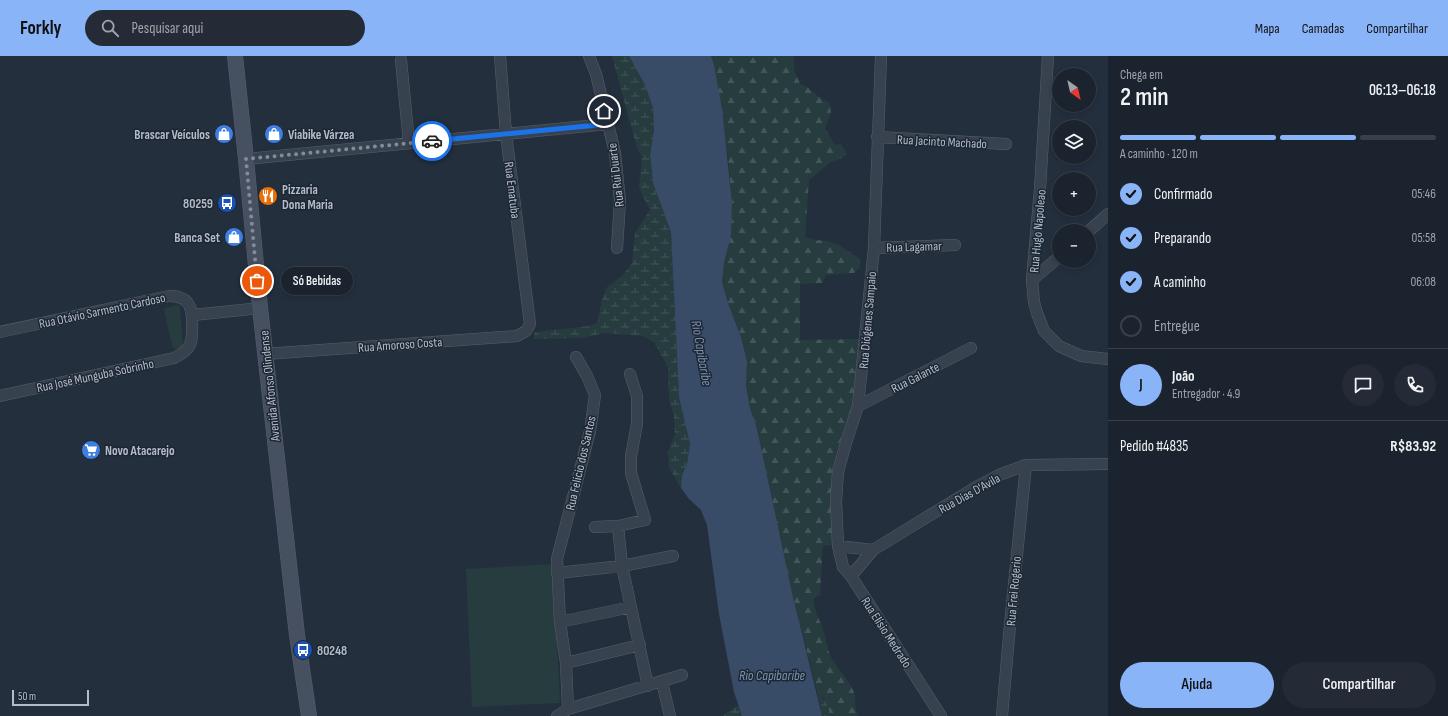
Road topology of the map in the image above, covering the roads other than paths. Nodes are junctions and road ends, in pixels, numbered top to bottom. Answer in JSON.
{"nodes":[{"id":1,"x":235,"y":56,"type":"edge"},
{"id":2,"x":500,"y":56,"type":"edge"},
{"id":3,"x":590,"y":56,"type":"edge"},
{"id":4,"x":881,"y":56,"type":"edge"},
{"id":5,"x":1048,"y":56,"type":"edge"},
{"id":6,"x":401,"y":60,"type":"dead end"},
{"id":7,"x":608,"y":124,"type":"junction"},
{"id":8,"x":506,"y":134,"type":"junction"},
{"id":9,"x":877,"y":137,"type":"junction"},
{"id":10,"x":409,"y":143,"type":"junction"},
{"id":11,"x":1006,"y":144,"type":"dead end"},
{"id":12,"x":246,"y":159,"type":"junction"},
{"id":13,"x":1108,"y":214,"type":"edge"},
{"id":14,"x":1096,"y":224,"type":"edge"},
{"id":15,"x":955,"y":245,"type":"dead end"},
{"id":16,"x":617,"y":248,"type":"dead end"},
{"id":17,"x":874,"y":248,"type":"junction"},
{"id":18,"x":1052,"y":263,"type":"edge"},
{"id":19,"x":1032,"y":280,"type":"junction"},
{"id":20,"x":260,"y":308,"type":"junction"},
{"id":21,"x":193,"y":316,"type":"junction"},
{"id":22,"x":530,"y":324,"type":"joint"},
{"id":23,"x":0,"y":332,"type":"edge"},
{"id":24,"x":971,"y":348,"type":"dead end"},
{"id":25,"x":265,"y":354,"type":"junction"},
{"id":26,"x":576,"y":357,"type":"dead end"},
{"id":27,"x":1108,"y":359,"type":"edge"},
{"id":28,"x":630,"y":374,"type":"dead end"},
{"id":29,"x":0,"y":396,"type":"edge"},
{"id":30,"x":858,"y":406,"type":"junction"},
{"id":31,"x":1108,"y":464,"type":"edge"},
{"id":32,"x":1026,"y":465,"type":"junction"},
{"id":33,"x":618,"y":526,"type":"junction"},
{"id":34,"x":595,"y":527,"type":"dead end"},
{"id":35,"x":838,"y":546,"type":"junction"},
{"id":36,"x":873,"y":550,"type":"junction"},
{"id":37,"x":672,"y":556,"type":"dead end"},
{"id":38,"x":622,"y":566,"type":"junction"},
{"id":39,"x":557,"y":573,"type":"junction"},
{"id":40,"x":851,"y":576,"type":"junction"},
{"id":41,"x":632,"y":607,"type":"junction"},
{"id":42,"x":560,"y":622,"type":"junction"},
{"id":43,"x":640,"y":645,"type":"junction"},
{"id":44,"x":566,"y":663,"type":"junction"},
{"id":45,"x":682,"y":675,"type":"dead end"},
{"id":46,"x":662,"y":682,"type":"junction"},
{"id":47,"x":648,"y":686,"type":"junction"},
{"id":48,"x":568,"y":709,"type":"junction"},
{"id":49,"x":309,"y":716,"type":"edge"},
{"id":50,"x":557,"y":716,"type":"edge"},
{"id":51,"x":670,"y":716,"type":"edge"},
{"id":52,"x":941,"y":716,"type":"edge"},
{"id":53,"x":1002,"y":716,"type":"edge"}],
"edges":[{"from":1,"to":12,"type":"main road","name":"Avenida Afonso Olindense"},
{"from":2,"to":8,"type":"street","name":"Rua Ematuba"},
{"from":3,"to":7,"type":"street","name":"Rua Rui Duarte"},
{"from":4,"to":9,"type":"street","name":"Rua Diógenes Sampaio"},
{"from":5,"to":19,"type":"street","name":"Rua Hugo Napoleao"},
{"from":6,"to":10,"type":"street"},
{"from":7,"to":8,"type":"street"},
{"from":7,"to":16,"type":"street","name":"Rua Rui Duarte"},
{"from":8,"to":10,"type":"street"},
{"from":8,"to":22,"type":"street","name":"Rua Ematuba"},
{"from":9,"to":11,"type":"street","name":"Rua Jacinto Machado"},
{"from":9,"to":17,"type":"street","name":"Rua Diógenes Sampaio"},
{"from":10,"to":12,"type":"street"},
{"from":12,"to":20,"type":"main road","name":"Avenida Afonso Olindense"},
{"from":13,"to":14,"type":"street"},
{"from":15,"to":17,"type":"street","name":"Rua Lagamar"},
{"from":17,"to":30,"type":"street","name":"Rua Diógenes Sampaio"},
{"from":18,"to":19,"type":"street"},
{"from":19,"to":27,"type":"street","name":"Rua Hugo Napoleao"},
{"from":20,"to":21,"type":"street"},
{"from":20,"to":25,"type":"main road","name":"Avenida Afonso Olindense"},
{"from":21,"to":23,"type":"street","name":"Rua Otávio Sarmento Cardoso"},
{"from":21,"to":29,"type":"street","name":"Rua José Munguba Sobrinho"},
{"from":22,"to":25,"type":"street","name":"Rua Amoroso Costa"},
{"from":24,"to":30,"type":"street","name":"Rua Galante"},
{"from":25,"to":49,"type":"main road","name":"Avenida Afonso Olindense"},
{"from":26,"to":39,"type":"street","name":"Rua Felicio dos Santos"},
{"from":28,"to":33,"type":"street"},
{"from":30,"to":35,"type":"street","name":"Rua Diógenes Sampaio"},
{"from":31,"to":32,"type":"street","name":"Rua Dias D'Avila"},
{"from":32,"to":36,"type":"street","name":"Rua Dias D'Avila"},
{"from":32,"to":53,"type":"street","name":"Rua Frei Rogerio"},
{"from":33,"to":34,"type":"street"},
{"from":33,"to":38,"type":"street"},
{"from":35,"to":36,"type":"street"},
{"from":35,"to":40,"type":"street","name":"Rua Elísio Medrado"},
{"from":36,"to":40,"type":"street","name":"Rua Dias D'Avila"},
{"from":37,"to":38,"type":"street"},
{"from":38,"to":39,"type":"street"},
{"from":38,"to":41,"type":"street"},
{"from":39,"to":42,"type":"street","name":"Rua Felicio dos Santos"},
{"from":40,"to":52,"type":"street","name":"Rua Elísio Medrado"},
{"from":41,"to":42,"type":"street"},
{"from":41,"to":43,"type":"street"},
{"from":42,"to":44,"type":"street","name":"Rua Felicio dos Santos"},
{"from":43,"to":44,"type":"street"},
{"from":43,"to":47,"type":"street"},
{"from":44,"to":48,"type":"street","name":"Rua Felicio dos Santos"},
{"from":45,"to":46,"type":"street"},
{"from":46,"to":47,"type":"street"},
{"from":46,"to":51,"type":"street"},
{"from":47,"to":48,"type":"street"},
{"from":48,"to":50,"type":"street"}]}
